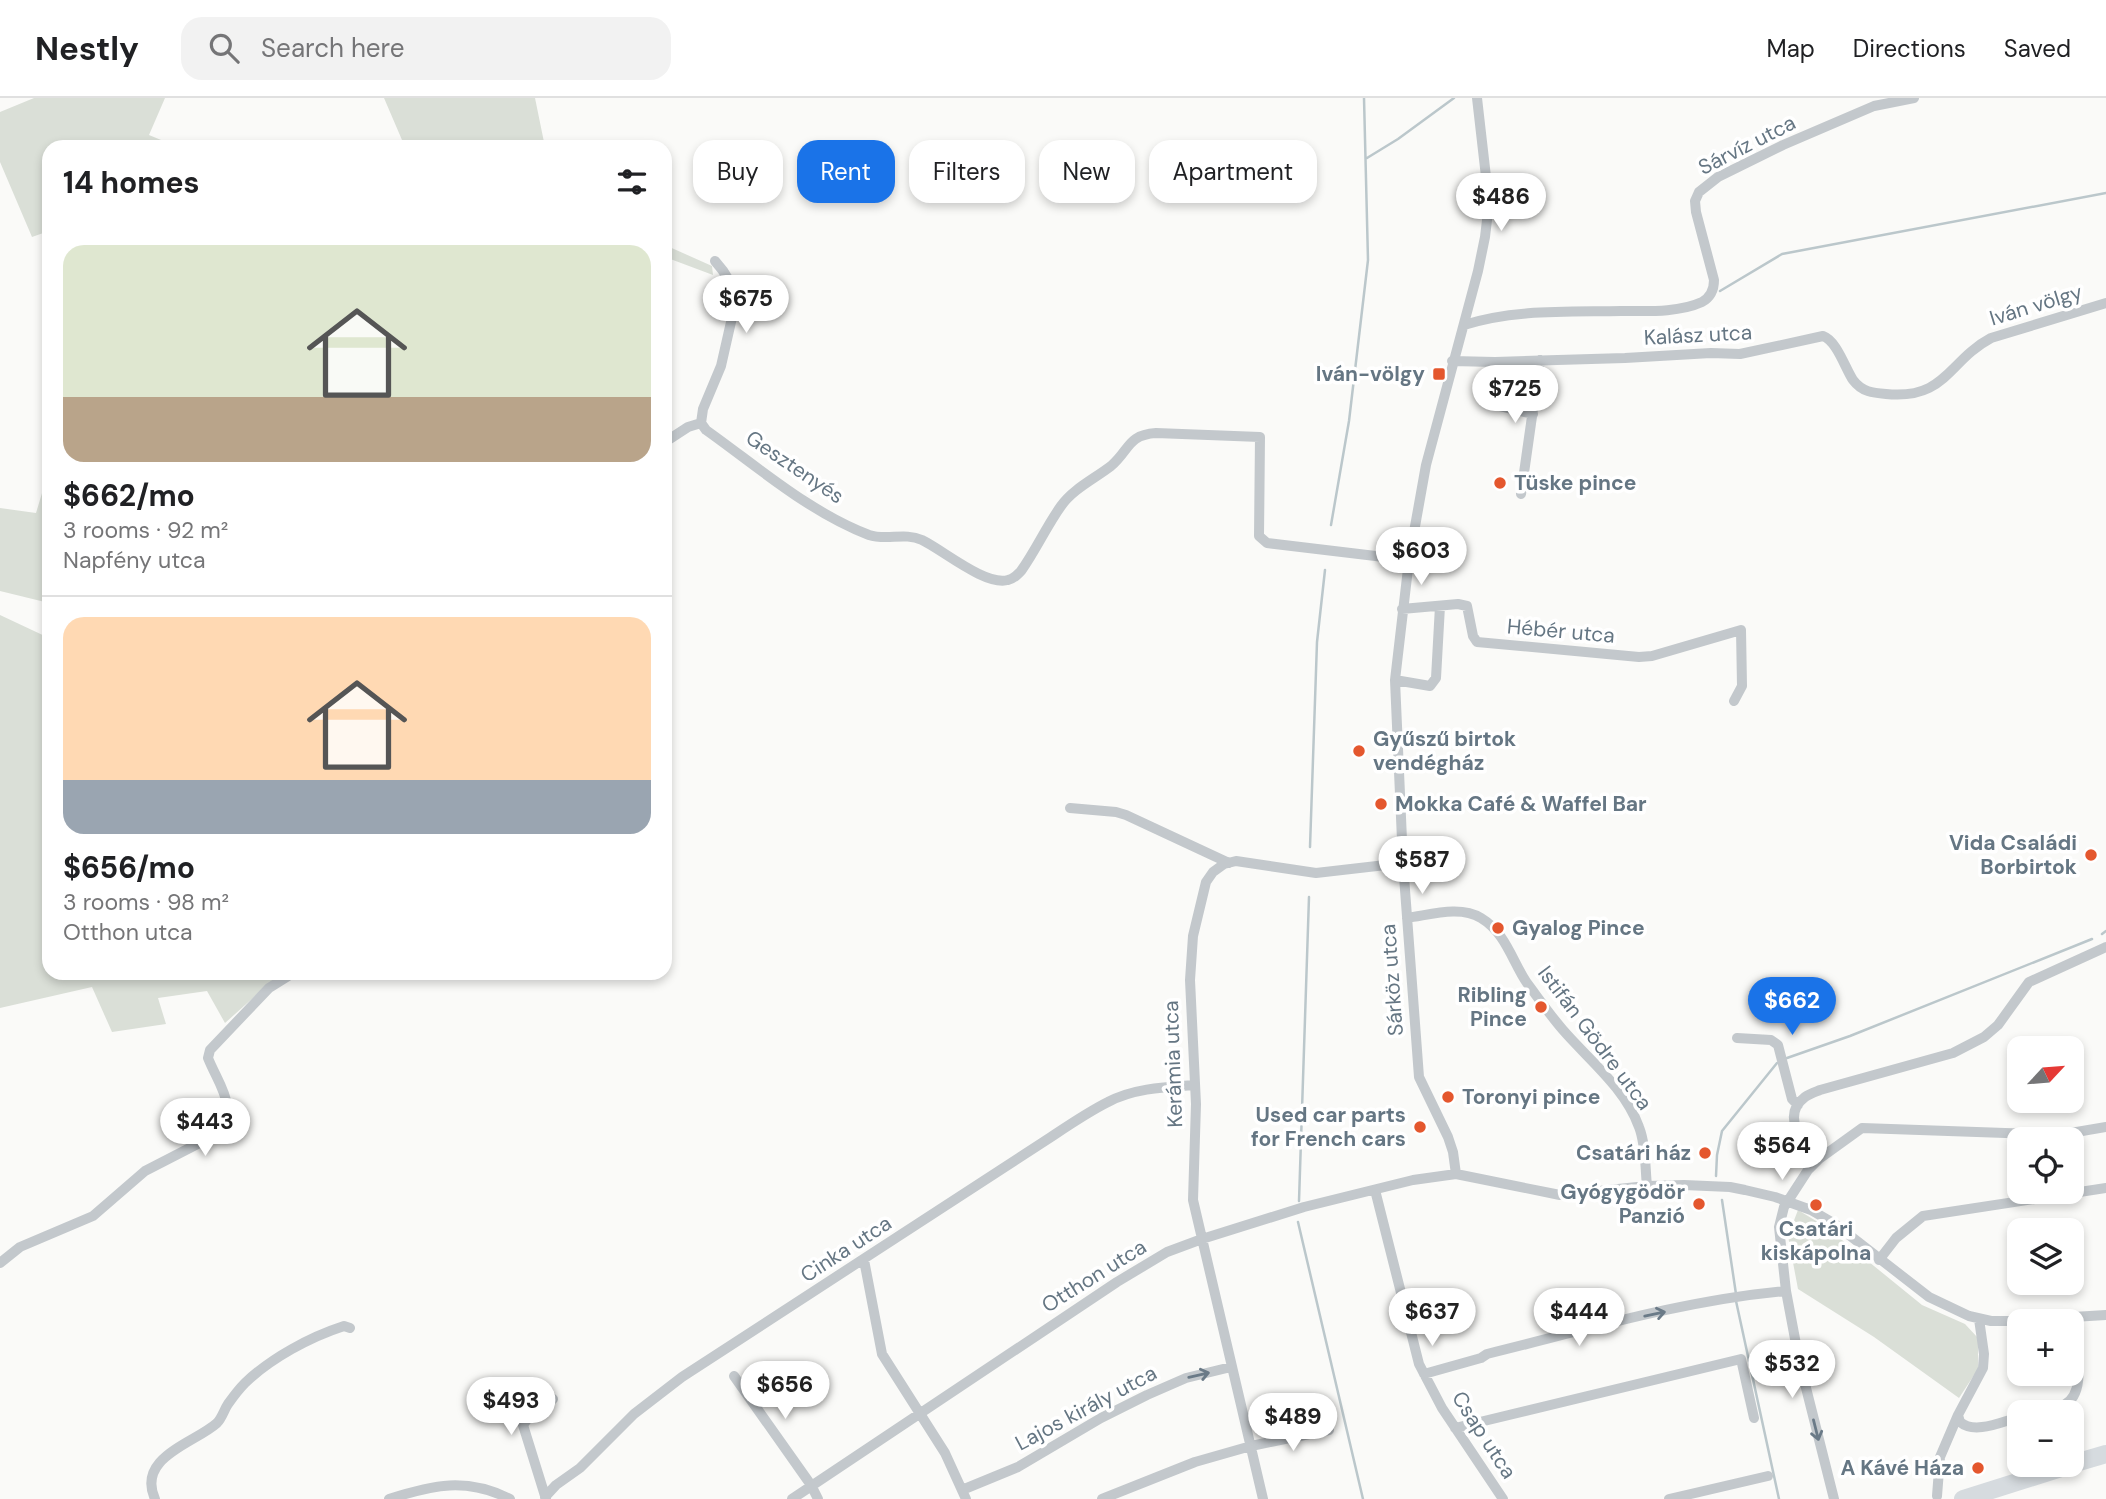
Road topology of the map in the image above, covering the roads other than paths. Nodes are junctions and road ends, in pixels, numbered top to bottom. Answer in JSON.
{"nodes":[{"id":1,"x":1477,"y":98,"type":"edge"},
{"id":2,"x":1914,"y":98,"type":"edge"},
{"id":3,"x":715,"y":261,"type":"dead end"},
{"id":4,"x":2106,"y":303,"type":"edge"},
{"id":5,"x":1464,"y":324,"type":"junction"},
{"id":6,"x":1540,"y":360,"type":"junction"},
{"id":7,"x":1452,"y":361,"type":"junction"},
{"id":8,"x":1494,"y":362,"type":"junction"},
{"id":9,"x":1911,"y":396,"type":"joint"},
{"id":10,"x":1533,"y":414,"type":"junction"},
{"id":11,"x":701,"y":423,"type":"junction"},
{"id":12,"x":672,"y":437,"type":"edge"},
{"id":13,"x":1521,"y":494,"type":"dead end"},
{"id":14,"x":1409,"y":560,"type":"junction"},
{"id":15,"x":1440,"y":606,"type":"junction"},
{"id":16,"x":1402,"y":609,"type":"junction"},
{"id":17,"x":1395,"y":680,"type":"junction"},
{"id":18,"x":1734,"y":701,"type":"dead end"},
{"id":19,"x":1070,"y":808,"type":"dead end"},
{"id":20,"x":1228,"y":863,"type":"junction"},
{"id":21,"x":1403,"y":863,"type":"junction"},
{"id":22,"x":1408,"y":918,"type":"junction"},
{"id":23,"x":2106,"y":947,"type":"edge"},
{"id":24,"x":282,"y":980,"type":"edge"},
{"id":25,"x":1737,"y":1038,"type":"dead end"},
{"id":26,"x":1195,"y":1085,"type":"junction"},
{"id":27,"x":1798,"y":1105,"type":"junction"},
{"id":28,"x":2106,"y":1127,"type":"edge"},
{"id":29,"x":1819,"y":1159,"type":"junction"},
{"id":30,"x":1456,"y":1174,"type":"junction"},
{"id":31,"x":1647,"y":1186,"type":"junction"},
{"id":32,"x":2106,"y":1188,"type":"edge"},
{"id":33,"x":1375,"y":1190,"type":"junction"},
{"id":34,"x":1788,"y":1201,"type":"junction"},
{"id":35,"x":1202,"y":1239,"type":"junction"},
{"id":36,"x":864,"y":1260,"type":"junction"},
{"id":37,"x":1880,"y":1260,"type":"junction"},
{"id":38,"x":0,"y":1263,"type":"edge"},
{"id":39,"x":1786,"y":1292,"type":"junction"},
{"id":40,"x":2106,"y":1315,"type":"edge"},
{"id":41,"x":2084,"y":1316,"type":"edge"},
{"id":42,"x":1979,"y":1319,"type":"junction"},
{"id":43,"x":2007,"y":1321,"type":"edge"},
{"id":44,"x":350,"y":1328,"type":"dead end"},
{"id":45,"x":1231,"y":1367,"type":"junction"},
{"id":46,"x":1424,"y":1374,"type":"junction"},
{"id":47,"x":734,"y":1376,"type":"dead end"},
{"id":48,"x":553,"y":1399,"type":"dead end"},
{"id":49,"x":921,"y":1412,"type":"junction"},
{"id":50,"x":1958,"y":1415,"type":"junction"},
{"id":51,"x":1754,"y":1418,"type":"dead end"},
{"id":52,"x":2007,"y":1420,"type":"edge"},
{"id":53,"x":1455,"y":1428,"type":"junction"},
{"id":54,"x":1329,"y":1430,"type":"dead end"},
{"id":55,"x":1251,"y":1446,"type":"junction"},
{"id":56,"x":2106,"y":1454,"type":"edge"},
{"id":57,"x":2084,"y":1461,"type":"edge"},
{"id":58,"x":1768,"y":1476,"type":"dead end"},
{"id":59,"x":2034,"y":1477,"type":"edge"},
{"id":60,"x":811,"y":1485,"type":"junction"},
{"id":61,"x":964,"y":1494,"type":"edge"},
{"id":62,"x":1937,"y":1496,"type":"dead end"},
{"id":63,"x":543,"y":1498,"type":"edge"},
{"id":64,"x":155,"y":1499,"type":"edge"},
{"id":65,"x":389,"y":1499,"type":"edge"},
{"id":66,"x":510,"y":1499,"type":"edge"},
{"id":67,"x":792,"y":1499,"type":"edge"},
{"id":68,"x":818,"y":1499,"type":"edge"},
{"id":69,"x":1102,"y":1499,"type":"edge"},
{"id":70,"x":1264,"y":1499,"type":"edge"},
{"id":71,"x":1503,"y":1499,"type":"edge"},
{"id":72,"x":1669,"y":1499,"type":"edge"},
{"id":73,"x":1834,"y":1499,"type":"edge"},
{"id":74,"x":1963,"y":1499,"type":"edge"}],
"edges":[{"from":1,"to":5,"type":"street","name":"Sárköz utca"},
{"from":2,"to":5,"type":"street","name":"Sárvíz utca"},
{"from":3,"to":11,"type":"street"},
{"from":4,"to":9,"type":"street","name":"Iván völgy"},
{"from":5,"to":7,"type":"street","name":"Sárköz utca"},
{"from":6,"to":8,"type":"street","name":"Kalász utca"},
{"from":6,"to":9,"type":"street","name":"Kalász utca"},
{"from":6,"to":10,"type":"street"},
{"from":7,"to":8,"type":"street","name":"Kalász utca"},
{"from":7,"to":14,"type":"street","name":"Sárköz utca"},
{"from":8,"to":10,"type":"street"},
{"from":10,"to":13,"type":"street"},
{"from":11,"to":12,"type":"street"},
{"from":11,"to":14,"type":"street","name":"Gesztenyés"},
{"from":14,"to":16,"type":"street","name":"Sárköz utca"},
{"from":15,"to":16,"type":"street","name":"Hébér utca"},
{"from":15,"to":17,"type":"street"},
{"from":15,"to":18,"type":"street","name":"Hébér utca"},
{"from":16,"to":17,"type":"street","name":"Sárköz utca"},
{"from":17,"to":21,"type":"street","name":"Sárköz utca"},
{"from":19,"to":20,"type":"street"},
{"from":20,"to":21,"type":"street"},
{"from":20,"to":26,"type":"street","name":"Kerámia utca"},
{"from":21,"to":22,"type":"street","name":"Sárköz utca"},
{"from":22,"to":30,"type":"street","name":"Sárköz utca"},
{"from":22,"to":31,"type":"street","name":"Istifán Gödre utca"},
{"from":23,"to":27,"type":"street"},
{"from":24,"to":38,"type":"street"},
{"from":25,"to":27,"type":"street"},
{"from":26,"to":35,"type":"street","name":"Kerámia utca"},
{"from":26,"to":36,"type":"street","name":"Cinka utca"},
{"from":27,"to":29,"type":"street"},
{"from":28,"to":29,"type":"street"},
{"from":29,"to":34,"type":"street"},
{"from":30,"to":31,"type":"street","name":"Otthon utca"},
{"from":30,"to":33,"type":"street","name":"Otthon utca"},
{"from":31,"to":34,"type":"street","name":"Otthon utca"},
{"from":32,"to":37,"type":"street"},
{"from":33,"to":35,"type":"street","name":"Otthon utca"},
{"from":33,"to":46,"type":"street","name":"Csap utca"},
{"from":34,"to":37,"type":"street","name":"Otthon utca"},
{"from":34,"to":39,"type":"street"},
{"from":35,"to":45,"type":"street","name":"Kerámia utca"},
{"from":35,"to":49,"type":"street","name":"Otthon utca"},
{"from":36,"to":49,"type":"street"},
{"from":36,"to":63,"type":"street","name":"Cinka utca"},
{"from":37,"to":42,"type":"street","name":"Otthon utca"},
{"from":46,"to":39,"type":"street","one_way":true},
{"from":39,"to":73,"type":"street","one_way":true},
{"from":40,"to":41,"type":"street"},
{"from":42,"to":43,"type":"street"},
{"from":42,"to":50,"type":"street"},
{"from":44,"to":64,"type":"street"},
{"from":45,"to":55,"type":"street","name":"Kerámia utca"},
{"from":61,"to":45,"type":"street","name":"Lajos király utca","one_way":true},
{"from":46,"to":53,"type":"street","name":"Csap utca"},
{"from":47,"to":60,"type":"street"},
{"from":48,"to":63,"type":"street"},
{"from":49,"to":60,"type":"street","name":"Otthon utca"},
{"from":49,"to":61,"type":"street"},
{"from":50,"to":52,"type":"street"},
{"from":50,"to":62,"type":"street"},
{"from":51,"to":53,"type":"street"},
{"from":53,"to":71,"type":"street","name":"Csap utca"},
{"from":54,"to":55,"type":"street"},
{"from":55,"to":69,"type":"street"},
{"from":55,"to":70,"type":"street","name":"Kerámia utca"},
{"from":56,"to":57,"type":"main road"},
{"from":58,"to":72,"type":"street"},
{"from":59,"to":74,"type":"main road"},
{"from":60,"to":67,"type":"street","name":"Otthon utca"},
{"from":60,"to":68,"type":"street"},
{"from":65,"to":66,"type":"street"}]}
